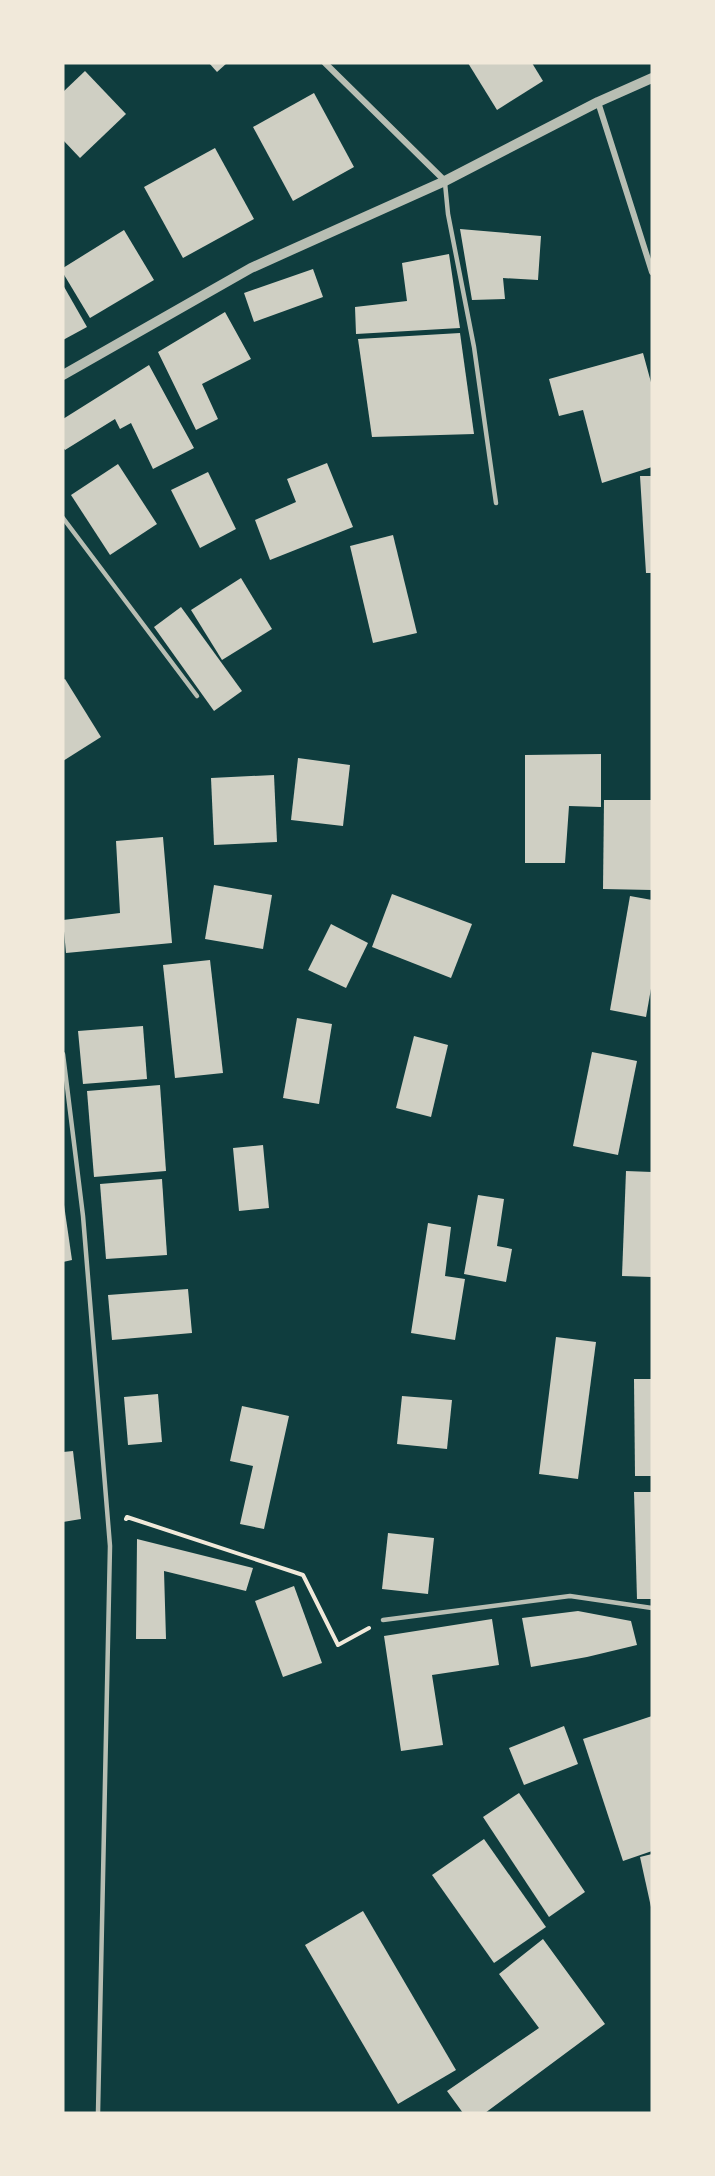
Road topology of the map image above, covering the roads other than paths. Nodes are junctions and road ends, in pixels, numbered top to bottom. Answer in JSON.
{"nodes":[{"id":1,"x":325,"y":63,"type":"edge"},
{"id":2,"x":652,"y":78,"type":"edge"},
{"id":3,"x":598,"y":102,"type":"junction"},
{"id":4,"x":445,"y":181,"type":"junction"},
{"id":5,"x":652,"y":272,"type":"edge"},
{"id":6,"x":63,"y":375,"type":"edge"},
{"id":7,"x":496,"y":503,"type":"dead end"},
{"id":8,"x":63,"y":518,"type":"edge"},
{"id":9,"x":197,"y":696,"type":"dead end"},
{"id":10,"x":63,"y":1054,"type":"edge"},
{"id":11,"x":652,"y":1608,"type":"edge"},
{"id":12,"x":383,"y":1620,"type":"road end"},
{"id":13,"x":98,"y":2113,"type":"edge"}],
"edges":[{"from":1,"to":4,"type":"street"},
{"from":2,"to":3,"type":"street"},
{"from":3,"to":4,"type":"street"},
{"from":3,"to":5,"type":"street"},
{"from":4,"to":6,"type":"street"},
{"from":4,"to":7,"type":"lane"},
{"from":8,"to":9,"type":"lane"},
{"from":10,"to":13,"type":"lane"},
{"from":11,"to":12,"type":"lane"}]}
